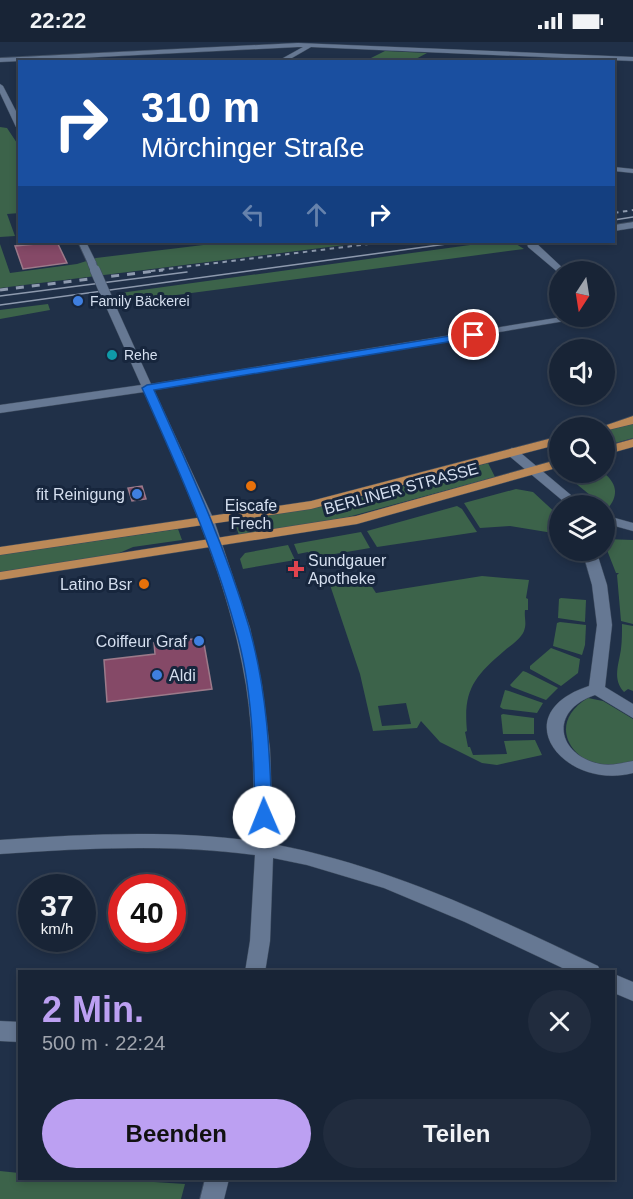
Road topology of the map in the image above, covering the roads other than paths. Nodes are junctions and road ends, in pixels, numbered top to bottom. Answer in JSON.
{"nodes":[{"id":1,"x":106,"y":42,"type":"edge"},
{"id":2,"x":265,"y":44,"type":"edge"},
{"id":3,"x":316,"y":44,"type":"edge"},
{"id":4,"x":633,"y":47,"type":"edge"},
{"id":5,"x":488,"y":53,"type":"junction"},
{"id":6,"x":113,"y":54,"type":"junction"},
{"id":7,"x":589,"y":59,"type":"edge"},
{"id":8,"x":622,"y":59,"type":"junction"},
{"id":9,"x":633,"y":59,"type":"edge"},
{"id":10,"x":0,"y":60,"type":"edge"},
{"id":11,"x":283,"y":60,"type":"edge"},
{"id":12,"x":480,"y":60,"type":"edge"},
{"id":13,"x":0,"y":86,"type":"edge"},
{"id":14,"x":17,"y":124,"type":"edge"},
{"id":15,"x":615,"y":169,"type":"edge"},
{"id":16,"x":633,"y":171,"type":"edge"},
{"id":17,"x":633,"y":225,"type":"edge"},
{"id":18,"x":615,"y":228,"type":"edge"},
{"id":19,"x":82,"y":243,"type":"edge"},
{"id":20,"x":531,"y":243,"type":"edge"},
{"id":21,"x":550,"y":261,"type":"edge"},
{"id":22,"x":549,"y":323,"type":"edge"},
{"id":23,"x":147,"y":388,"type":"junction"},
{"id":24,"x":0,"y":409,"type":"edge"},
{"id":25,"x":633,"y":420,"type":"edge"},
{"id":26,"x":615,"y":425,"type":"edge"},
{"id":27,"x":549,"y":443,"type":"edge"},
{"id":28,"x":633,"y":443,"type":"edge"},
{"id":29,"x":615,"y":448,"type":"edge"},
{"id":30,"x":512,"y":452,"type":"junction"},
{"id":31,"x":549,"y":466,"type":"edge"},
{"id":32,"x":533,"y":471,"type":"junction"},
{"id":33,"x":564,"y":495,"type":"edge"},
{"id":34,"x":207,"y":520,"type":"junction"},
{"id":35,"x":615,"y":522,"type":"edge"},
{"id":36,"x":633,"y":527,"type":"edge"},
{"id":37,"x":214,"y":544,"type":"junction"},
{"id":38,"x":0,"y":551,"type":"edge"},
{"id":39,"x":593,"y":561,"type":"edge"},
{"id":40,"x":0,"y":576,"type":"edge"},
{"id":41,"x":597,"y":690,"type":"junction"},
{"id":42,"x":633,"y":712,"type":"edge"},
{"id":43,"x":633,"y":767,"type":"edge"},
{"id":44,"x":0,"y":847,"type":"edge"},
{"id":45,"x":265,"y":849,"type":"junction"},
{"id":46,"x":255,"y":970,"type":"edge"},
{"id":47,"x":587,"y":970,"type":"edge"},
{"id":48,"x":615,"y":983,"type":"edge"},
{"id":49,"x":633,"y":992,"type":"edge"},
{"id":50,"x":0,"y":1032,"type":"edge"},
{"id":51,"x":18,"y":1032,"type":"edge"},
{"id":52,"x":217,"y":1180,"type":"edge"},
{"id":53,"x":212,"y":1199,"type":"edge"}],
"edges":[{"from":1,"to":6,"type":"street"},
{"from":2,"to":3,"type":"street"},
{"from":2,"to":6,"type":"street"},
{"from":3,"to":5,"type":"street"},
{"from":3,"to":11,"type":"street"},
{"from":4,"to":8,"type":"street"},
{"from":5,"to":7,"type":"street"},
{"from":5,"to":12,"type":"street"},
{"from":6,"to":10,"type":"street"},
{"from":7,"to":8,"type":"street"},
{"from":8,"to":9,"type":"street"},
{"from":13,"to":14,"type":"street"},
{"from":15,"to":16,"type":"street"},
{"from":17,"to":18,"type":"street"},
{"from":19,"to":23,"type":"street","bridge":true},
{"from":20,"to":21,"type":"street"},
{"from":22,"to":23,"type":"street"},
{"from":23,"to":24,"type":"street"},
{"from":23,"to":34,"type":"street"},
{"from":25,"to":26,"type":"main road"},
{"from":27,"to":30,"type":"main road","name":"BERLINER STRASSE"},
{"from":28,"to":29,"type":"main road"},
{"from":30,"to":32,"type":"street"},
{"from":30,"to":34,"type":"main road","name":"BERLINER STRASSE"},
{"from":31,"to":32,"type":"main road","name":"BERLINER STRASSE"},
{"from":32,"to":33,"type":"street"},
{"from":32,"to":37,"type":"main road","name":"BERLINER STRASSE"},
{"from":34,"to":37,"type":"street"},
{"from":34,"to":38,"type":"main road","name":"BERLINER STRASSE"},
{"from":35,"to":36,"type":"street"},
{"from":37,"to":40,"type":"main road","name":"BERLINER STRASSE"},
{"from":37,"to":45,"type":"street"},
{"from":39,"to":41,"type":"street"},
{"from":41,"to":42,"type":"street"},
{"from":41,"to":43,"type":"street"},
{"from":44,"to":45,"type":"street"},
{"from":45,"to":46,"type":"street"},
{"from":45,"to":47,"type":"street"},
{"from":48,"to":49,"type":"street"},
{"from":50,"to":51,"type":"street"},
{"from":52,"to":53,"type":"street"}]}
